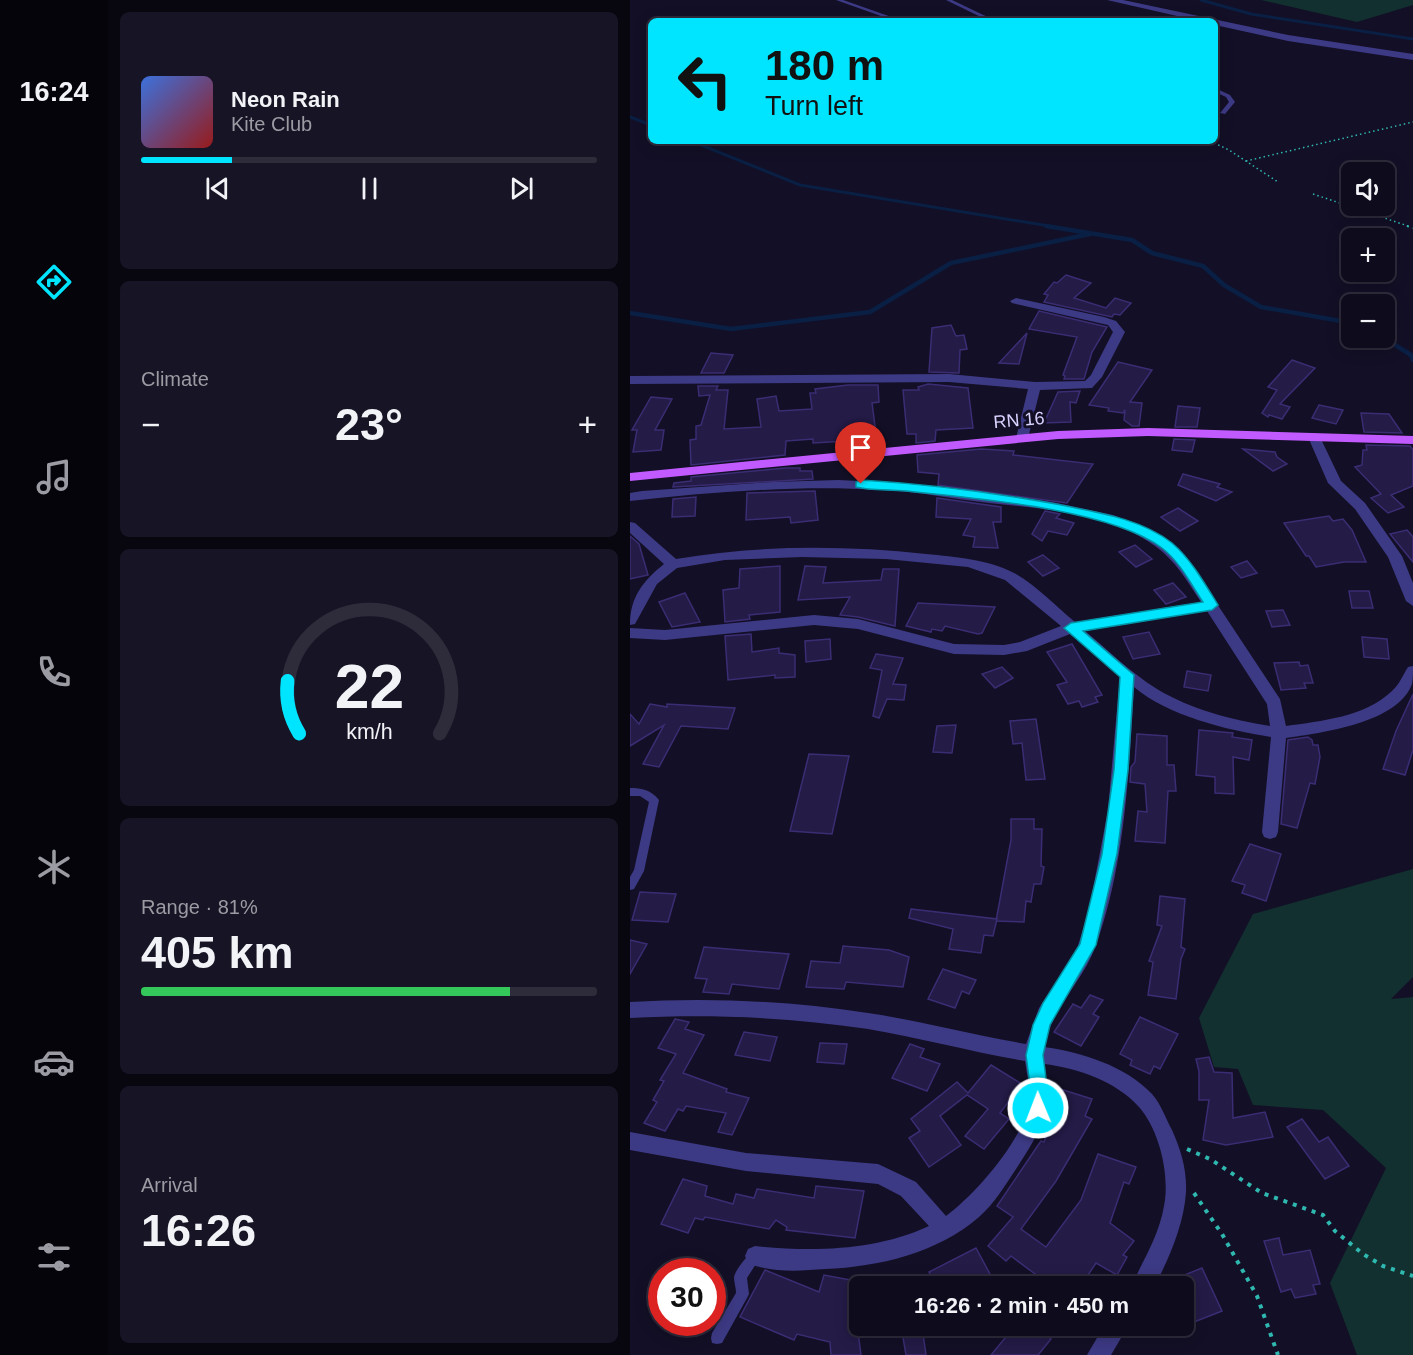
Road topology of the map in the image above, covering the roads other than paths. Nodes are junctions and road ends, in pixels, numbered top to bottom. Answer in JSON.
{"nodes":[{"id":1,"x":838,"y":0,"type":"edge"},
{"id":2,"x":948,"y":0,"type":"edge"},
{"id":3,"x":1111,"y":0,"type":"edge"},
{"id":4,"x":891,"y":18,"type":"edge"},
{"id":5,"x":987,"y":18,"type":"edge"},
{"id":6,"x":1198,"y":18,"type":"edge"},
{"id":7,"x":1218,"y":22,"type":"edge"},
{"id":8,"x":1413,"y":57,"type":"edge"},
{"id":9,"x":1218,"y":91,"type":"edge"},
{"id":10,"x":1223,"y":113,"type":"dead end"},
{"id":11,"x":1016,"y":301,"type":"dead end"},
{"id":12,"x":630,"y":380,"type":"edge"},
{"id":13,"x":1035,"y":386,"type":"junction"},
{"id":14,"x":1314,"y":437,"type":"junction"},
{"id":15,"x":1022,"y":438,"type":"junction"},
{"id":16,"x":1413,"y":440,"type":"edge"},
{"id":17,"x":630,"y":477,"type":"edge"},
{"id":18,"x":630,"y":497,"type":"edge"},
{"id":19,"x":630,"y":526,"type":"edge"},
{"id":20,"x":673,"y":564,"type":"junction"},
{"id":21,"x":1412,"y":593,"type":"edge"},
{"id":22,"x":1212,"y":605,"type":"junction"},
{"id":23,"x":630,"y":620,"type":"edge"},
{"id":24,"x":1071,"y":628,"type":"junction"},
{"id":25,"x":630,"y":633,"type":"edge"},
{"id":26,"x":1413,"y":671,"type":"edge"},
{"id":27,"x":1127,"y":675,"type":"junction"},
{"id":28,"x":1279,"y":733,"type":"junction"},
{"id":29,"x":630,"y":792,"type":"edge"},
{"id":30,"x":1270,"y":832,"type":"dead end"},
{"id":31,"x":630,"y":886,"type":"edge"},
{"id":32,"x":630,"y":1010,"type":"edge"},
{"id":33,"x":1034,"y":1055,"type":"junction"},
{"id":34,"x":630,"y":1142,"type":"edge"},
{"id":35,"x":943,"y":1228,"type":"junction"},
{"id":36,"x":754,"y":1256,"type":"joint"},
{"id":37,"x":1149,"y":1276,"type":"edge"},
{"id":38,"x":1110,"y":1336,"type":"edge"},
{"id":39,"x":717,"y":1338,"type":"dead end"},
{"id":40,"x":1098,"y":1355,"type":"edge"}],
"edges":[{"from":1,"to":4,"type":"lane"},
{"from":2,"to":5,"type":"lane"},
{"from":3,"to":6,"type":"street"},
{"from":7,"to":8,"type":"street"},
{"from":9,"to":10,"type":"lane"},
{"from":11,"to":13,"type":"street"},
{"from":12,"to":13,"type":"street"},
{"from":13,"to":15,"type":"street"},
{"from":14,"to":15,"type":"main road","name":"RN 16","number":"RN 16"},
{"from":14,"to":16,"type":"main road","name":"RN 16","number":"RN 16"},
{"from":14,"to":21,"type":"street"},
{"from":15,"to":17,"type":"main road","name":"RN 16","number":"RN 16"},
{"from":18,"to":22,"type":"street"},
{"from":19,"to":20,"type":"street"},
{"from":20,"to":23,"type":"street"},
{"from":20,"to":24,"type":"street"},
{"from":22,"to":24,"type":"street"},
{"from":22,"to":28,"type":"street"},
{"from":24,"to":25,"type":"street"},
{"from":24,"to":27,"type":"street"},
{"from":26,"to":28,"type":"street"},
{"from":27,"to":28,"type":"street"},
{"from":27,"to":33,"type":"street"},
{"from":28,"to":30,"type":"street"},
{"from":29,"to":31,"type":"lane"},
{"from":32,"to":33,"type":"street"},
{"from":33,"to":35,"type":"street"},
{"from":33,"to":37,"type":"street"},
{"from":34,"to":35,"type":"street"},
{"from":35,"to":36,"type":"street"},
{"from":36,"to":39,"type":"lane"},
{"from":38,"to":40,"type":"street"}]}
